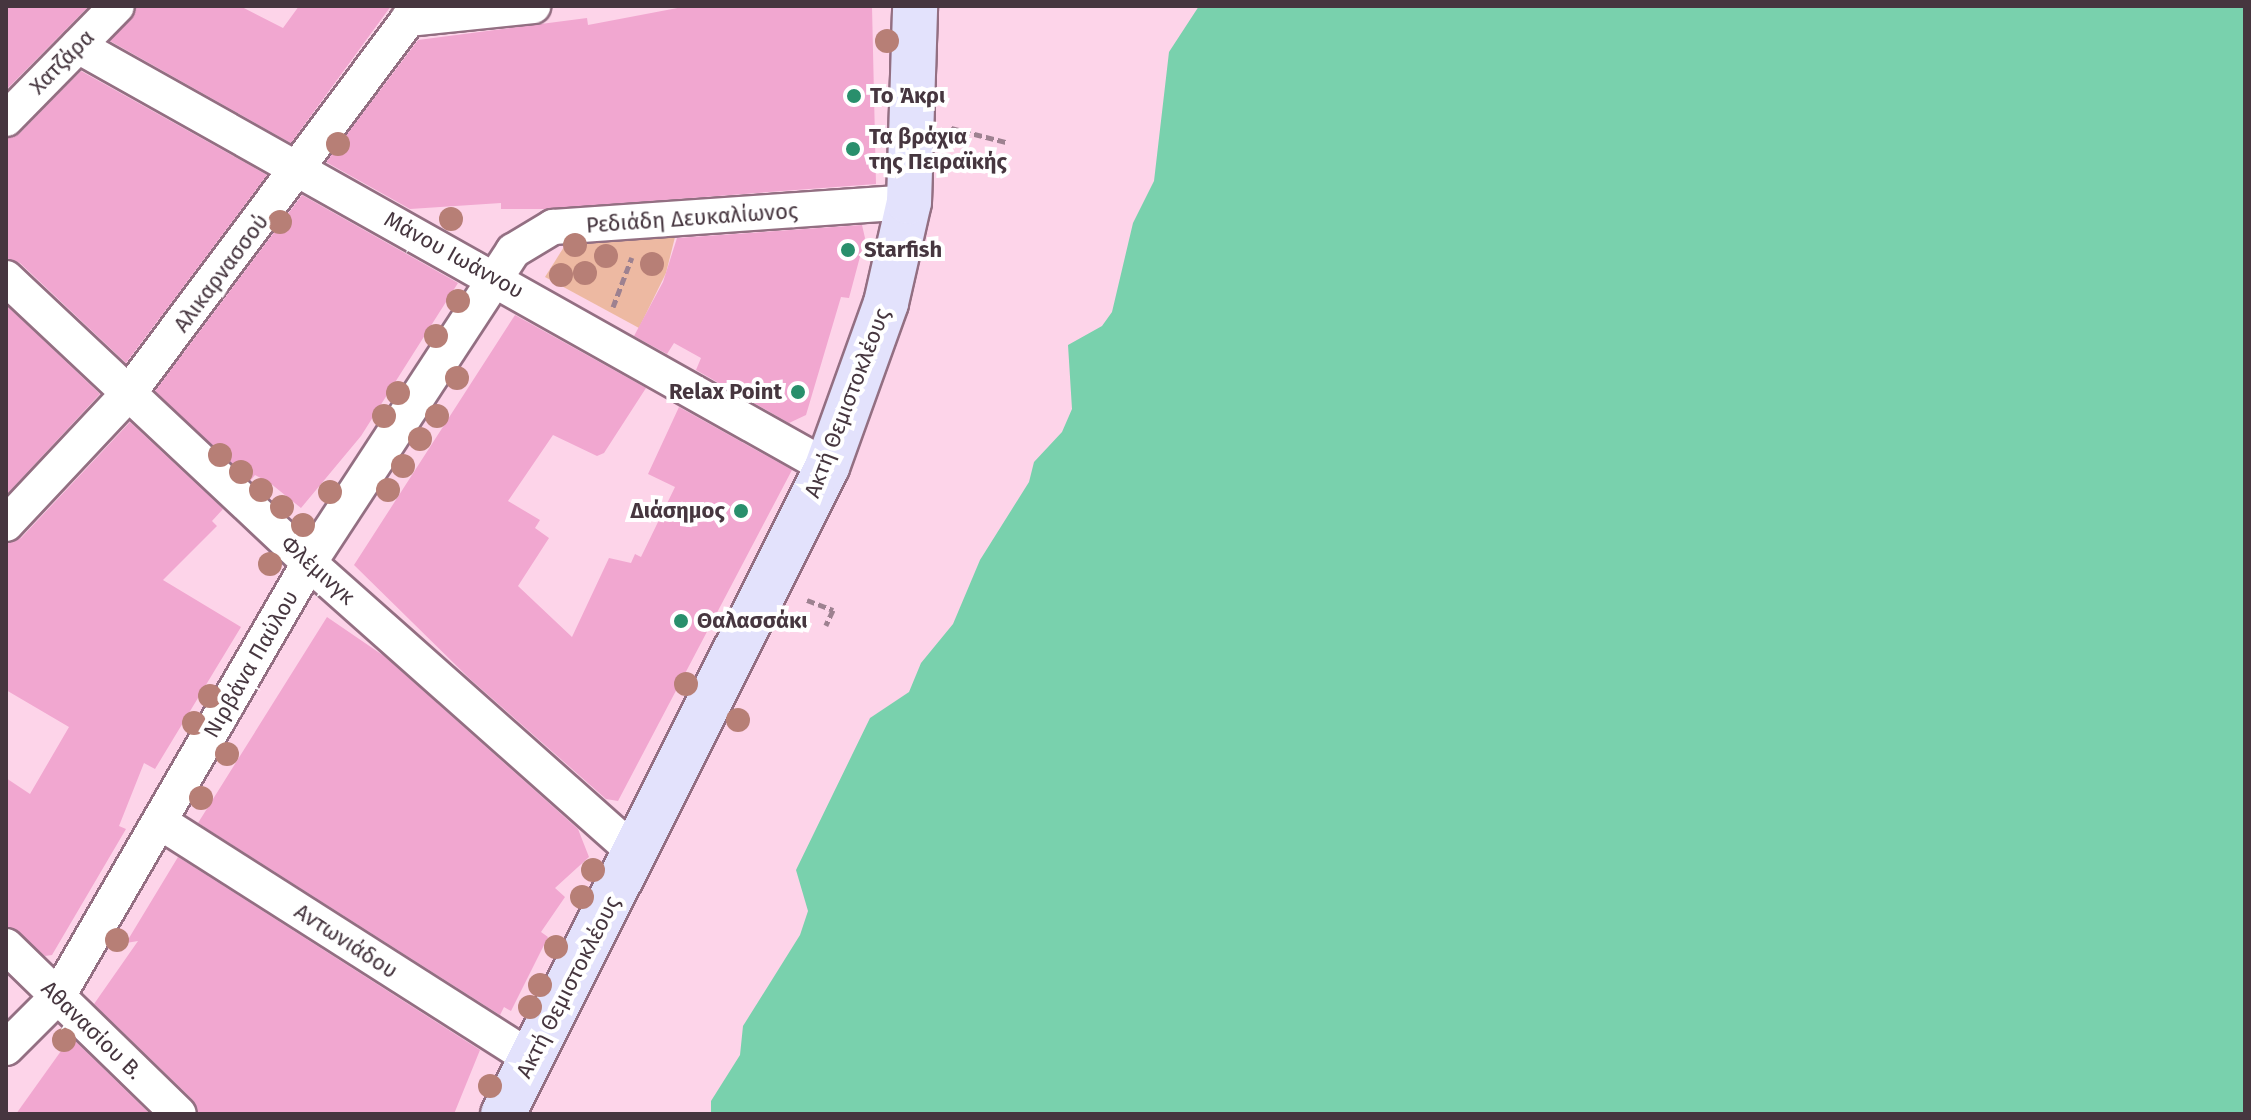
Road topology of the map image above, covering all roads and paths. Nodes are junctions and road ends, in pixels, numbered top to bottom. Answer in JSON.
{"nodes":[{"id":1,"x":117,"y":6,"type":"edge"},
{"id":2,"x":533,"y":6,"type":"edge"},
{"id":3,"x":915,"y":6,"type":"edge"},
{"id":4,"x":413,"y":12,"type":"edge"},
{"id":5,"x":78,"y":46,"type":"junction"},
{"id":6,"x":6,"y":119,"type":"edge"},
{"id":7,"x":915,"y":120,"type":"junction"},
{"id":8,"x":1006,"y":142,"type":"dead end"},
{"id":9,"x":300,"y":170,"type":"junction"},
{"id":10,"x":909,"y":202,"type":"junction"},
{"id":11,"x":645,"y":222,"type":"junction"},
{"id":12,"x":6,"y":278,"type":"edge"},
{"id":13,"x":498,"y":279,"type":"junction"},
{"id":14,"x":602,"y":338,"type":"junction"},
{"id":15,"x":128,"y":394,"type":"junction"},
{"id":16,"x":827,"y":467,"type":"junction"},
{"id":17,"x":6,"y":524,"type":"edge"},
{"id":18,"x":309,"y":563,"type":"junction"},
{"id":19,"x":833,"y":610,"type":"dead end"},
{"id":20,"x":826,"y":625,"type":"dead end"},
{"id":21,"x":160,"y":822,"type":"junction"},
{"id":22,"x":636,"y":853,"type":"junction"},
{"id":23,"x":6,"y":946,"type":"edge"},
{"id":24,"x":58,"y":996,"type":"junction"},
{"id":25,"x":6,"y":1048,"type":"edge"},
{"id":26,"x":532,"y":1059,"type":"junction"},
{"id":27,"x":179,"y":1114,"type":"edge"},
{"id":28,"x":503,"y":1114,"type":"edge"}],
"edges":[{"from":1,"to":5,"type":"street","name":"Χατζάρα"},
{"from":2,"to":4,"type":"street"},
{"from":3,"to":7,"type":"main road","name":"Ακτή Θεμιστοκλέους"},
{"from":4,"to":9,"type":"street","name":"Αλικαρνασσού"},
{"from":5,"to":6,"type":"street","name":"Χατζάρα"},
{"from":5,"to":9,"type":"street","name":"Μάνου Ιωάννου"},
{"from":7,"to":8,"type":"path"},
{"from":7,"to":10,"type":"main road","name":"Ακτή Θεμιστοκλέους"},
{"from":9,"to":13,"type":"street","name":"Μάνου Ιωάννου"},
{"from":9,"to":15,"type":"street","name":"Αλικαρνασσού"},
{"from":10,"to":11,"type":"street","name":"Ρεδιάδη Δευκαλίωνος"},
{"from":10,"to":16,"type":"main road","name":"Ακτή Θεμιστοκλέους"},
{"from":11,"to":13,"type":"street","name":"Ρεδιάδη Δευκαλίωνος"},
{"from":11,"to":14,"type":"path"},
{"from":12,"to":15,"type":"street","name":"Φλέμινγκ"},
{"from":13,"to":14,"type":"street","name":"Μάνου Ιωάννου"},
{"from":13,"to":18,"type":"street","name":"Νιρβάνα Παύλου"},
{"from":14,"to":16,"type":"street","name":"Μάνου Ιωάννου"},
{"from":15,"to":17,"type":"street","name":"Αλικαρνασσού"},
{"from":15,"to":18,"type":"street","name":"Φλέμινγκ"},
{"from":16,"to":22,"type":"main road","name":"Ακτή Θεμιστοκλέους"},
{"from":18,"to":21,"type":"street","name":"Νιρβάνα Παύλου"},
{"from":18,"to":22,"type":"street","name":"Φλέμινγκ"},
{"from":19,"to":20,"type":"path"},
{"from":21,"to":24,"type":"street","name":"Νιρβάνα Παύλου"},
{"from":21,"to":26,"type":"street","name":"Αντωνιάδου"},
{"from":22,"to":26,"type":"main road","name":"Ακτή Θεμιστοκλέους"},
{"from":23,"to":24,"type":"street","name":"Αθανασίου Β."},
{"from":24,"to":25,"type":"street","name":"Νιρβάνα Παύλου"},
{"from":24,"to":27,"type":"street","name":"Αθανασίου Β."},
{"from":26,"to":28,"type":"main road","name":"Ακτή Θεμιστοκλέους"}]}
